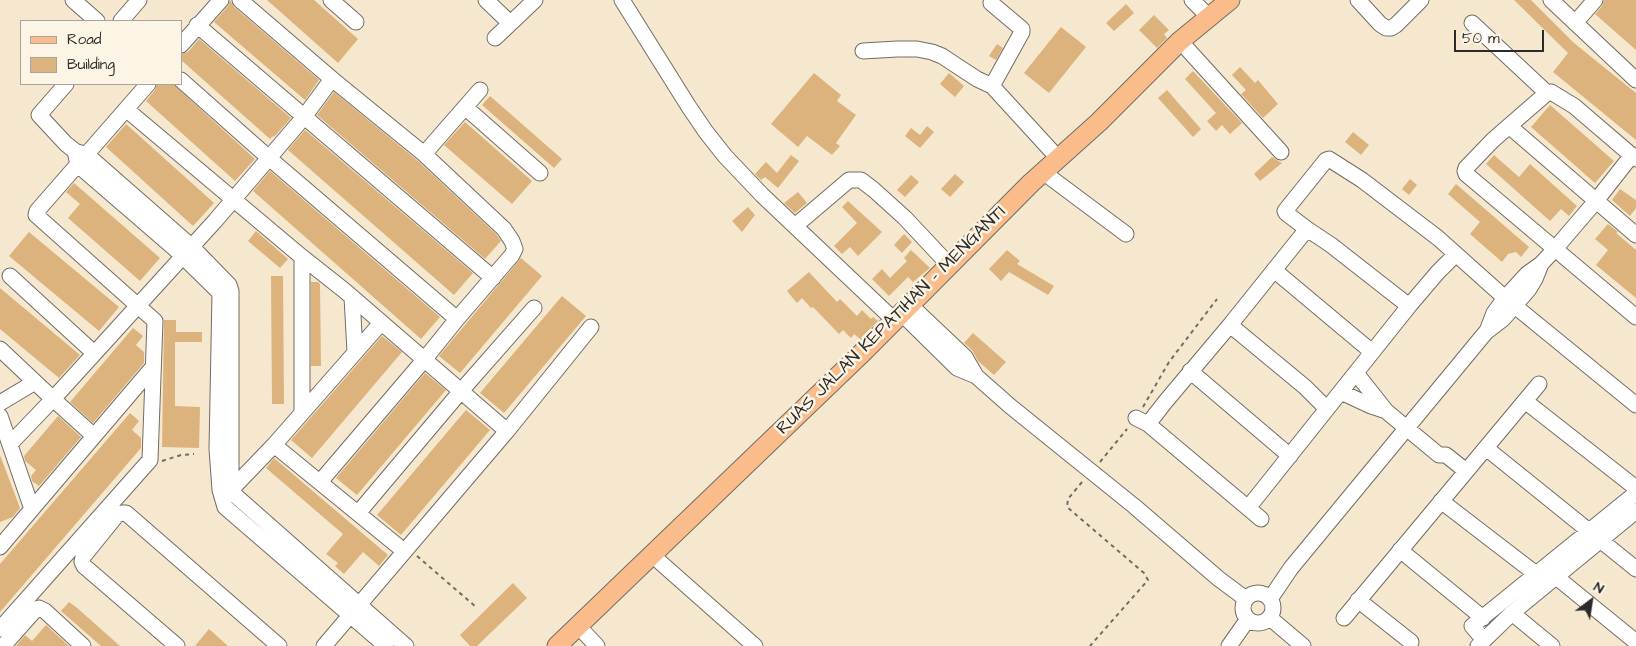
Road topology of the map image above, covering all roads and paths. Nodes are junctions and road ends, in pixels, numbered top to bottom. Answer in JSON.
{"nodes":[{"id":1,"x":73,"y":0,"type":"edge"},
{"id":2,"x":139,"y":0,"type":"edge"},
{"id":3,"x":221,"y":0,"type":"edge"},
{"id":4,"x":240,"y":0,"type":"edge"},
{"id":5,"x":331,"y":0,"type":"edge"},
{"id":6,"x":486,"y":0,"type":"edge"},
{"id":7,"x":535,"y":0,"type":"edge"},
{"id":8,"x":622,"y":0,"type":"edge"},
{"id":9,"x":1192,"y":0,"type":"edge"},
{"id":10,"x":1230,"y":0,"type":"edge"},
{"id":11,"x":1358,"y":0,"type":"edge"},
{"id":12,"x":1421,"y":0,"type":"edge"},
{"id":13,"x":1551,"y":0,"type":"edge"},
{"id":14,"x":1595,"y":0,"type":"edge"},
{"id":15,"x":991,"y":3,"type":"dead end"},
{"id":16,"x":1209,"y":17,"type":"junction"},
{"id":17,"x":96,"y":20,"type":"edge"},
{"id":18,"x":122,"y":20,"type":"edge"},
{"id":19,"x":356,"y":22,"type":"dead end"},
{"id":20,"x":510,"y":23,"type":"junction"},
{"id":21,"x":1472,"y":23,"type":"dead end"},
{"id":22,"x":1575,"y":23,"type":"junction"},
{"id":23,"x":197,"y":26,"type":"junction"},
{"id":24,"x":495,"y":38,"type":"dead end"},
{"id":25,"x":1180,"y":41,"type":"junction"},
{"id":26,"x":182,"y":44,"type":"edge"},
{"id":27,"x":863,"y":51,"type":"dead end"},
{"id":28,"x":332,"y":79,"type":"junction"},
{"id":29,"x":1636,"y":80,"type":"edge"},
{"id":30,"x":182,"y":81,"type":"edge"},
{"id":31,"x":65,"y":85,"type":"edge"},
{"id":32,"x":147,"y":85,"type":"edge"},
{"id":33,"x":992,"y":86,"type":"junction"},
{"id":34,"x":480,"y":90,"type":"dead end"},
{"id":35,"x":1547,"y":93,"type":"junction"},
{"id":36,"x":465,"y":107,"type":"junction"},
{"id":37,"x":127,"y":110,"type":"junction"},
{"id":38,"x":304,"y":117,"type":"junction"},
{"id":39,"x":1509,"y":126,"type":"junction"},
{"id":40,"x":1281,"y":152,"type":"dead end"},
{"id":41,"x":76,"y":153,"type":"junction"},
{"id":42,"x":424,"y":154,"type":"junction"},
{"id":43,"x":1634,"y":157,"type":"edge"},
{"id":44,"x":269,"y":158,"type":"junction"},
{"id":45,"x":1058,"y":158,"type":"junction"},
{"id":46,"x":1044,"y":172,"type":"junction"},
{"id":47,"x":540,"y":173,"type":"dead end"},
{"id":48,"x":233,"y":199,"type":"junction"},
{"id":49,"x":1596,"y":202,"type":"junction"},
{"id":50,"x":795,"y":226,"type":"junction"},
{"id":51,"x":1307,"y":229,"type":"junction"},
{"id":52,"x":1126,"y":234,"type":"dead end"},
{"id":53,"x":1636,"y":235,"type":"edge"},
{"id":54,"x":1554,"y":250,"type":"junction"},
{"id":55,"x":188,"y":252,"type":"junction"},
{"id":56,"x":1456,"y":254,"type":"junction"},
{"id":57,"x":302,"y":257,"type":"junction"},
{"id":58,"x":950,"y":266,"type":"junction"},
{"id":59,"x":1274,"y":270,"type":"junction"},
{"id":60,"x":10,"y":276,"type":"dead end"},
{"id":61,"x":493,"y":278,"type":"junction"},
{"id":62,"x":352,"y":297,"type":"junction"},
{"id":63,"x":1217,"y":299,"type":"dead end"},
{"id":64,"x":1510,"y":301,"type":"junction"},
{"id":65,"x":137,"y":306,"type":"junction"},
{"id":66,"x":1409,"y":306,"type":"junction"},
{"id":67,"x":534,"y":308,"type":"dead end"},
{"id":68,"x":902,"y":313,"type":"junction"},
{"id":69,"x":1636,"y":317,"type":"edge"},
{"id":70,"x":457,"y":319,"type":"junction"},
{"id":71,"x":381,"y":323,"type":"junction"},
{"id":72,"x":1230,"y":325,"type":"junction"},
{"id":73,"x":591,"y":327,"type":"dead end"},
{"id":74,"x":0,"y":349,"type":"edge"},
{"id":75,"x":354,"y":352,"type":"junction"},
{"id":76,"x":1372,"y":352,"type":"junction"},
{"id":77,"x":94,"y":353,"type":"junction"},
{"id":78,"x":424,"y":360,"type":"junction"},
{"id":79,"x":153,"y":367,"type":"junction"},
{"id":80,"x":1190,"y":371,"type":"junction"},
{"id":81,"x":1356,"y":373,"type":"junction"},
{"id":82,"x":35,"y":382,"type":"junction"},
{"id":83,"x":1539,"y":384,"type":"dead end"},
{"id":84,"x":461,"y":391,"type":"junction"},
{"id":85,"x":1342,"y":392,"type":"junction"},
{"id":86,"x":53,"y":399,"type":"junction"},
{"id":87,"x":1525,"y":401,"type":"junction"},
{"id":88,"x":0,"y":403,"type":"edge"},
{"id":89,"x":1636,"y":405,"type":"edge"},
{"id":90,"x":1327,"y":409,"type":"junction"},
{"id":91,"x":1386,"y":411,"type":"junction"},
{"id":92,"x":302,"y":412,"type":"junction"},
{"id":93,"x":0,"y":416,"type":"edge"},
{"id":94,"x":1142,"y":421,"type":"junction"},
{"id":95,"x":1407,"y":429,"type":"junction"},
{"id":96,"x":508,"y":431,"type":"junction"},
{"id":97,"x":94,"y":436,"type":"junction"},
{"id":98,"x":10,"y":444,"type":"junction"},
{"id":99,"x":274,"y":445,"type":"junction"},
{"id":100,"x":1486,"y":448,"type":"junction"},
{"id":101,"x":194,"y":454,"type":"dead end"},
{"id":102,"x":1290,"y":456,"type":"junction"},
{"id":103,"x":150,"y":460,"type":"junction"},
{"id":104,"x":1092,"y":472,"type":"junction"},
{"id":105,"x":1463,"y":475,"type":"junction"},
{"id":106,"x":320,"y":482,"type":"junction"},
{"id":107,"x":1636,"y":488,"type":"edge"},
{"id":108,"x":1636,"y":493,"type":"edge"},
{"id":109,"x":227,"y":494,"type":"junction"},
{"id":110,"x":1441,"y":501,"type":"junction"},
{"id":111,"x":1248,"y":508,"type":"junction"},
{"id":112,"x":32,"y":509,"type":"junction"},
{"id":113,"x":1636,"y":511,"type":"edge"},
{"id":114,"x":358,"y":512,"type":"junction"},
{"id":115,"x":1261,"y":519,"type":"dead end"},
{"id":116,"x":1594,"y":536,"type":"junction"},
{"id":117,"x":0,"y":547,"type":"edge"},
{"id":118,"x":1400,"y":550,"type":"junction"},
{"id":119,"x":410,"y":553,"type":"junction"},
{"id":120,"x":652,"y":555,"type":"junction"},
{"id":121,"x":1636,"y":569,"type":"edge"},
{"id":122,"x":1536,"y":574,"type":"junction"},
{"id":123,"x":1555,"y":576,"type":"junction"},
{"id":124,"x":1246,"y":599,"type":"junction"},
{"id":125,"x":1270,"y":599,"type":"junction"},
{"id":126,"x":1358,"y":600,"type":"junction"},
{"id":127,"x":476,"y":607,"type":"dead end"},
{"id":128,"x":354,"y":610,"type":"junction"},
{"id":129,"x":1512,"y":613,"type":"junction"},
{"id":130,"x":1270,"y":618,"type":"junction"},
{"id":131,"x":1344,"y":618,"type":"dead end"},
{"id":132,"x":1483,"y":618,"type":"junction"},
{"id":133,"x":1248,"y":619,"type":"junction"},
{"id":134,"x":578,"y":626,"type":"junction"},
{"id":135,"x":0,"y":629,"type":"edge"},
{"id":136,"x":1411,"y":642,"type":"dead end"},
{"id":137,"x":1636,"y":642,"type":"edge"},
{"id":138,"x":1481,"y":643,"type":"edge"},
{"id":139,"x":3,"y":644,"type":"edge"},
{"id":140,"x":83,"y":646,"type":"edge"},
{"id":141,"x":177,"y":646,"type":"edge"},
{"id":142,"x":279,"y":646,"type":"edge"},
{"id":143,"x":324,"y":646,"type":"edge"},
{"id":144,"x":386,"y":646,"type":"edge"},
{"id":145,"x":406,"y":646,"type":"edge"},
{"id":146,"x":557,"y":646,"type":"edge"},
{"id":147,"x":597,"y":646,"type":"edge"},
{"id":148,"x":755,"y":646,"type":"edge"},
{"id":149,"x":1090,"y":646,"type":"edge"},
{"id":150,"x":1229,"y":646,"type":"edge"},
{"id":151,"x":1303,"y":646,"type":"edge"},
{"id":152,"x":1552,"y":646,"type":"edge"}],
"edges":[{"from":1,"to":17,"type":"street"},
{"from":2,"to":18,"type":"street"},
{"from":3,"to":23,"type":"street"},
{"from":4,"to":28,"type":"street"},
{"from":5,"to":19,"type":"street"},
{"from":6,"to":20,"type":"street"},
{"from":7,"to":20,"type":"street"},
{"from":8,"to":50,"type":"street"},
{"from":9,"to":16,"type":"street"},
{"from":10,"to":16,"type":"main road","name":"RUAS JALAN KEPATIHAN - MENGANTI"},
{"from":11,"to":12,"type":"street"},
{"from":13,"to":22,"type":"street"},
{"from":14,"to":22,"type":"street"},
{"from":15,"to":33,"type":"street"},
{"from":16,"to":25,"type":"main road","name":"RUAS JALAN KEPATIHAN - MENGANTI"},
{"from":20,"to":24,"type":"street"},
{"from":21,"to":35,"type":"street"},
{"from":22,"to":29,"type":"street"},
{"from":23,"to":26,"type":"street"},
{"from":23,"to":38,"type":"street"},
{"from":25,"to":40,"type":"street"},
{"from":25,"to":45,"type":"main road","name":"RUAS JALAN KEPATIHAN - MENGANTI"},
{"from":27,"to":33,"type":"street"},
{"from":28,"to":38,"type":"street"},
{"from":28,"to":42,"type":"street"},
{"from":30,"to":44,"type":"street"},
{"from":31,"to":41,"type":"street"},
{"from":32,"to":37,"type":"street"},
{"from":33,"to":45,"type":"street"},
{"from":34,"to":36,"type":"street"},
{"from":35,"to":39,"type":"street"},
{"from":35,"to":43,"type":"street"},
{"from":36,"to":42,"type":"street"},
{"from":36,"to":47,"type":"street"},
{"from":37,"to":41,"type":"street"},
{"from":37,"to":48,"type":"street"},
{"from":38,"to":44,"type":"street"},
{"from":38,"to":61,"type":"street"},
{"from":39,"to":49,"type":"street"},
{"from":39,"to":54,"type":"street"},
{"from":41,"to":55,"type":"street"},
{"from":41,"to":65,"type":"street"},
{"from":42,"to":61,"type":"street"},
{"from":43,"to":49,"type":"street"},
{"from":44,"to":48,"type":"street"},
{"from":44,"to":70,"type":"street"},
{"from":45,"to":46,"type":"main road","name":"RUAS JALAN KEPATIHAN - MENGANTI"},
{"from":46,"to":52,"type":"street"},
{"from":46,"to":58,"type":"main road","name":"RUAS JALAN KEPATIHAN - MENGANTI"},
{"from":48,"to":55,"type":"street"},
{"from":48,"to":57,"type":"street"},
{"from":49,"to":53,"type":"street"},
{"from":49,"to":54,"type":"street"},
{"from":50,"to":58,"type":"street"},
{"from":50,"to":68,"type":"street"},
{"from":51,"to":56,"type":"street"},
{"from":51,"to":59,"type":"street"},
{"from":51,"to":66,"type":"street"},
{"from":54,"to":64,"type":"street"},
{"from":54,"to":69,"type":"street"},
{"from":55,"to":65,"type":"street"},
{"from":55,"to":109,"type":"street"},
{"from":56,"to":64,"type":"street"},
{"from":56,"to":66,"type":"street"},
{"from":57,"to":62,"type":"street"},
{"from":57,"to":92,"type":"street"},
{"from":58,"to":68,"type":"main road","name":"RUAS JALAN KEPATIHAN - MENGANTI"},
{"from":59,"to":72,"type":"street"},
{"from":59,"to":76,"type":"street"},
{"from":60,"to":77,"type":"street"},
{"from":61,"to":70,"type":"street"},
{"from":62,"to":71,"type":"street"},
{"from":62,"to":75,"type":"street"},
{"from":63,"to":94,"type":"path"},
{"from":64,"to":89,"type":"street"},
{"from":64,"to":95,"type":"street"},
{"from":65,"to":77,"type":"street"},
{"from":65,"to":79,"type":"street"},
{"from":66,"to":76,"type":"street"},
{"from":67,"to":84,"type":"street"},
{"from":68,"to":104,"type":"street"},
{"from":68,"to":120,"type":"main road","name":"RUAS JALAN KEPATIHAN - MENGANTI"},
{"from":70,"to":78,"type":"street"},
{"from":71,"to":75,"type":"street"},
{"from":71,"to":78,"type":"street"},
{"from":72,"to":80,"type":"street"},
{"from":72,"to":90,"type":"street"},
{"from":73,"to":96,"type":"street"},
{"from":74,"to":82,"type":"street"},
{"from":75,"to":92,"type":"street"},
{"from":76,"to":81,"type":"street"},
{"from":77,"to":86,"type":"street"},
{"from":78,"to":84,"type":"street"},
{"from":78,"to":106,"type":"street"},
{"from":79,"to":97,"type":"street"},
{"from":79,"to":103,"type":"street"},
{"from":80,"to":94,"type":"street"},
{"from":80,"to":102,"type":"street"},
{"from":81,"to":85,"type":"street"},
{"from":81,"to":91,"type":"street"},
{"from":82,"to":86,"type":"street"},
{"from":82,"to":88,"type":"street"},
{"from":83,"to":87,"type":"street"},
{"from":84,"to":96,"type":"street"},
{"from":84,"to":114,"type":"street"},
{"from":85,"to":90,"type":"street"},
{"from":85,"to":91,"type":"street"},
{"from":86,"to":97,"type":"street"},
{"from":86,"to":98,"type":"street"},
{"from":87,"to":100,"type":"street"},
{"from":87,"to":107,"type":"street"},
{"from":90,"to":102,"type":"street"},
{"from":91,"to":95,"type":"street"},
{"from":92,"to":99,"type":"street"},
{"from":93,"to":98,"type":"street"},
{"from":94,"to":104,"type":"path"},
{"from":94,"to":111,"type":"street"},
{"from":95,"to":105,"type":"street"},
{"from":95,"to":125,"type":"street"},
{"from":96,"to":119,"type":"street"},
{"from":97,"to":112,"type":"street"},
{"from":98,"to":112,"type":"street"},
{"from":99,"to":106,"type":"street"},
{"from":99,"to":109,"type":"street"},
{"from":100,"to":105,"type":"street"},
{"from":100,"to":116,"type":"street"},
{"from":101,"to":103,"type":"path"},
{"from":102,"to":111,"type":"street"},
{"from":103,"to":135,"type":"street"},
{"from":104,"to":124,"type":"street"},
{"from":104,"to":149,"type":"path"},
{"from":105,"to":110,"type":"street"},
{"from":106,"to":114,"type":"street"},
{"from":108,"to":116,"type":"street"},
{"from":109,"to":128,"type":"street"},
{"from":110,"to":118,"type":"street"},
{"from":110,"to":122,"type":"street"},
{"from":111,"to":115,"type":"street"},
{"from":112,"to":117,"type":"street"},
{"from":113,"to":116,"type":"street"},
{"from":114,"to":119,"type":"street"},
{"from":116,"to":121,"type":"street"},
{"from":116,"to":122,"type":"street"},
{"from":116,"to":123,"type":"street"},
{"from":118,"to":126,"type":"street"},
{"from":118,"to":132,"type":"street"},
{"from":119,"to":127,"type":"path"},
{"from":119,"to":128,"type":"street"},
{"from":120,"to":134,"type":"main road","name":"RUAS JALAN KEPATIHAN - MENGANTI"},
{"from":120,"to":148,"type":"street"},
{"from":122,"to":132,"type":"street"},
{"from":123,"to":129,"type":"street"},
{"from":123,"to":137,"type":"street"},
{"from":124,"to":125,"type":"street"},
{"from":124,"to":133,"type":"street"},
{"from":125,"to":130,"type":"street"},
{"from":126,"to":131,"type":"street"},
{"from":126,"to":136,"type":"street"},
{"from":128,"to":143,"type":"street"},
{"from":128,"to":144,"type":"street"},
{"from":128,"to":145,"type":"street"},
{"from":129,"to":138,"type":"street"},
{"from":129,"to":152,"type":"street"},
{"from":130,"to":133,"type":"street"},
{"from":130,"to":151,"type":"street"},
{"from":132,"to":138,"type":"street"},
{"from":133,"to":150,"type":"street"},
{"from":134,"to":146,"type":"main road","name":"RUAS JALAN KEPATIHAN - MENGANTI"},
{"from":134,"to":147,"type":"street"},
{"from":139,"to":140,"type":"street"},
{"from":141,"to":142,"type":"street"}]}
